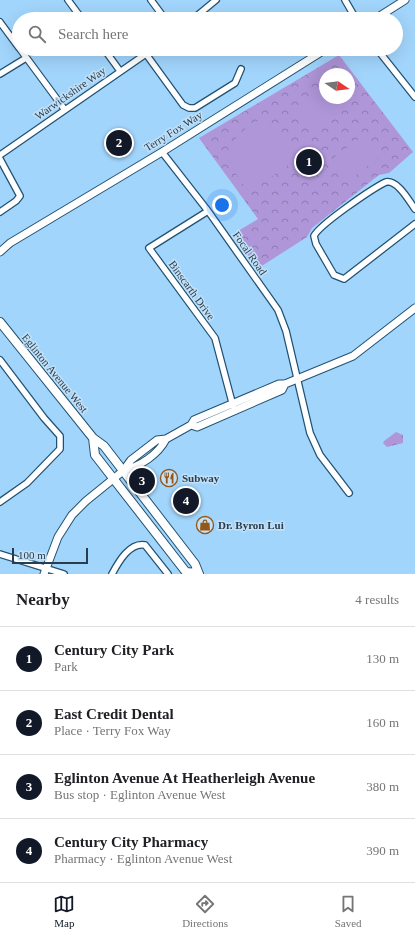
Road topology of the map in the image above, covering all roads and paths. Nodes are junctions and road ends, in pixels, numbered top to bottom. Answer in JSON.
{"nodes":[{"id":1,"x":68,"y":0,"type":"edge"},
{"id":2,"x":151,"y":0,"type":"edge"},
{"id":3,"x":216,"y":0,"type":"edge"},
{"id":4,"x":345,"y":0,"type":"edge"},
{"id":5,"x":405,"y":0,"type":"edge"},
{"id":6,"x":77,"y":12,"type":"edge"},
{"id":7,"x":160,"y":12,"type":"edge"},
{"id":8,"x":201,"y":12,"type":"edge"},
{"id":9,"x":352,"y":12,"type":"edge"},
{"id":10,"x":386,"y":12,"type":"edge"},
{"id":11,"x":0,"y":22,"type":"edge"},
{"id":12,"x":12,"y":38,"type":"edge"},
{"id":13,"x":109,"y":56,"type":"edge"},
{"id":14,"x":143,"y":56,"type":"edge"},
{"id":15,"x":147,"y":56,"type":"edge"},
{"id":16,"x":315,"y":56,"type":"edge"},
{"id":17,"x":382,"y":56,"type":"edge"},
{"id":18,"x":26,"y":58,"type":"joint"},
{"id":19,"x":241,"y":69,"type":"dead end"},
{"id":20,"x":120,"y":71,"type":"junction"},
{"id":21,"x":0,"y":74,"type":"edge"},
{"id":22,"x":415,"y":98,"type":"edge"},
{"id":23,"x":65,"y":110,"type":"junction"},
{"id":24,"x":162,"y":152,"type":"junction"},
{"id":25,"x":0,"y":155,"type":"edge"},
{"id":26,"x":0,"y":160,"type":"edge"},
{"id":27,"x":415,"y":209,"type":"edge"},
{"id":28,"x":208,"y":211,"type":"junction"},
{"id":29,"x":0,"y":212,"type":"edge"},
{"id":30,"x":415,"y":224,"type":"edge"},
{"id":31,"x":10,"y":243,"type":"junction"},
{"id":32,"x":0,"y":245,"type":"edge"},
{"id":33,"x":0,"y":252,"type":"edge"},
{"id":34,"x":415,"y":308,"type":"edge"},
{"id":35,"x":0,"y":322,"type":"edge"},
{"id":36,"x":0,"y":360,"type":"edge"},
{"id":37,"x":298,"y":379,"type":"junction"},
{"id":38,"x":285,"y":384,"type":"junction"},
{"id":39,"x":232,"y":403,"type":"junction"},
{"id":40,"x":235,"y":411,"type":"junction"},
{"id":41,"x":191,"y":425,"type":"junction"},
{"id":42,"x":93,"y":438,"type":"junction"},
{"id":43,"x":123,"y":471,"type":"junction"},
{"id":44,"x":113,"y":478,"type":"junction"},
{"id":45,"x":349,"y":493,"type":"dead end"},
{"id":46,"x":0,"y":502,"type":"edge"},
{"id":47,"x":0,"y":554,"type":"edge"},
{"id":48,"x":44,"y":571,"type":"edge"},
{"id":49,"x":198,"y":573,"type":"edge"},
{"id":50,"x":64,"y":574,"type":"edge"},
{"id":51,"x":112,"y":574,"type":"edge"},
{"id":52,"x":168,"y":574,"type":"edge"}],
"edges":[{"from":1,"to":6,"type":"street"},
{"from":2,"to":7,"type":"street"},
{"from":3,"to":8,"type":"street"},
{"from":4,"to":9,"type":"street"},
{"from":5,"to":10,"type":"street"},
{"from":11,"to":12,"type":"street"},
{"from":13,"to":20,"type":"street"},
{"from":14,"to":20,"type":"street","name":"Warwickshire Way"},
{"from":15,"to":19,"type":"street"},
{"from":16,"to":24,"type":"street","name":"Terry Fox Way"},
{"from":17,"to":22,"type":"street"},
{"from":18,"to":21,"type":"street"},
{"from":18,"to":23,"type":"street"},
{"from":20,"to":23,"type":"street","name":"Warwickshire Way"},
{"from":23,"to":25,"type":"street","name":"Warwickshire Way"},
{"from":24,"to":28,"type":"street","name":"Focal Road"},
{"from":24,"to":31,"type":"street","name":"Terry Fox Way"},
{"from":26,"to":29,"type":"street"},
{"from":27,"to":30,"type":"street"},
{"from":28,"to":37,"type":"street","name":"Focal Road"},
{"from":28,"to":39,"type":"street","name":"Binscarth Drive"},
{"from":31,"to":32,"type":"street","name":"Terry Fox Way"},
{"from":31,"to":33,"type":"street","name":"Terry Fox Way"},
{"from":34,"to":37,"type":"street"},
{"from":35,"to":42,"type":"main road","name":"Eglinton Avenue West"},
{"from":36,"to":46,"type":"street"},
{"from":37,"to":38,"type":"street"},
{"from":37,"to":45,"type":"street","name":"Focal Road"},
{"from":38,"to":39,"type":"street"},
{"from":38,"to":40,"type":"street"},
{"from":39,"to":40,"type":"street","name":"Binscarth Drive"},
{"from":39,"to":41,"type":"street"},
{"from":40,"to":41,"type":"street"},
{"from":41,"to":43,"type":"street"},
{"from":42,"to":43,"type":"main road","name":"Eglinton Avenue West"},
{"from":42,"to":44,"type":"main road","name":"Eglinton Avenue West"},
{"from":43,"to":44,"type":"street"},
{"from":43,"to":49,"type":"main road","name":"Eglinton Avenue West"},
{"from":44,"to":48,"type":"street"},
{"from":44,"to":49,"type":"main road","name":"Eglinton Avenue West"},
{"from":47,"to":48,"type":"street"},
{"from":48,"to":50,"type":"street"},
{"from":51,"to":52,"type":"street"}]}
